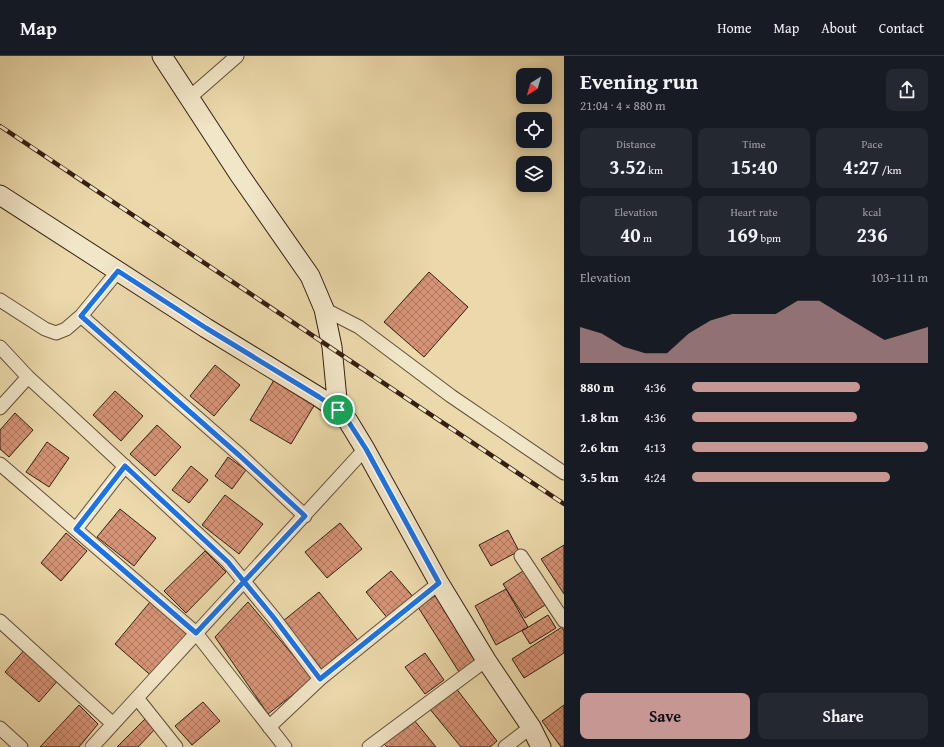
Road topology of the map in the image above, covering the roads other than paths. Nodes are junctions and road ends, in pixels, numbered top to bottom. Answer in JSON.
{"nodes":[{"id":1,"x":162,"y":56,"type":"edge"},
{"id":2,"x":237,"y":56,"type":"edge"},
{"id":3,"x":189,"y":98,"type":"junction"},
{"id":4,"x":0,"y":195,"type":"edge"},
{"id":5,"x":118,"y":271,"type":"junction"},
{"id":6,"x":0,"y":300,"type":"edge"},
{"id":7,"x":324,"y":308,"type":"junction"},
{"id":8,"x":81,"y":316,"type":"junction"},
{"id":9,"x":0,"y":347,"type":"edge"},
{"id":10,"x":28,"y":377,"type":"junction"},
{"id":11,"x":0,"y":408,"type":"edge"},
{"id":12,"x":338,"y":410,"type":"junction"},
{"id":13,"x":366,"y":449,"type":"junction"},
{"id":14,"x":0,"y":464,"type":"edge"},
{"id":15,"x":125,"y":466,"type":"junction"},
{"id":16,"x":564,"y":473,"type":"edge"},
{"id":17,"x":305,"y":516,"type":"junction"},
{"id":18,"x":76,"y":529,"type":"junction"},
{"id":19,"x":521,"y":556,"type":"dead end"},
{"id":20,"x":244,"y":582,"type":"junction"},
{"id":21,"x":439,"y":583,"type":"junction"},
{"id":22,"x":0,"y":621,"type":"edge"},
{"id":23,"x":564,"y":621,"type":"edge"},
{"id":24,"x":196,"y":633,"type":"junction"},
{"id":25,"x":486,"y":660,"type":"junction"},
{"id":26,"x":320,"y":679,"type":"junction"},
{"id":27,"x":137,"y":698,"type":"junction"},
{"id":28,"x":113,"y":724,"type":"junction"},
{"id":29,"x":269,"y":727,"type":"junction"},
{"id":30,"x":531,"y":727,"type":"junction"},
{"id":31,"x":0,"y":728,"type":"edge"},
{"id":32,"x":21,"y":747,"type":"edge"},
{"id":33,"x":92,"y":747,"type":"edge"},
{"id":34,"x":176,"y":747,"type":"edge"},
{"id":35,"x":285,"y":747,"type":"edge"},
{"id":36,"x":369,"y":747,"type":"edge"},
{"id":37,"x":506,"y":747,"type":"edge"},
{"id":38,"x":541,"y":747,"type":"edge"}],
"edges":[{"from":1,"to":3,"type":"street"},
{"from":2,"to":3,"type":"street"},
{"from":3,"to":7,"type":"street"},
{"from":4,"to":5,"type":"street"},
{"from":5,"to":8,"type":"street"},
{"from":5,"to":12,"type":"street"},
{"from":6,"to":8,"type":"street"},
{"from":7,"to":12,"type":"street"},
{"from":7,"to":16,"type":"street"},
{"from":8,"to":17,"type":"street"},
{"from":9,"to":10,"type":"street"},
{"from":10,"to":11,"type":"street"},
{"from":10,"to":15,"type":"street"},
{"from":12,"to":13,"type":"street"},
{"from":13,"to":17,"type":"street"},
{"from":13,"to":21,"type":"street"},
{"from":14,"to":18,"type":"street"},
{"from":15,"to":18,"type":"street"},
{"from":15,"to":20,"type":"street"},
{"from":17,"to":20,"type":"street"},
{"from":18,"to":24,"type":"street"},
{"from":19,"to":23,"type":"street"},
{"from":20,"to":24,"type":"street"},
{"from":20,"to":26,"type":"street"},
{"from":21,"to":25,"type":"street"},
{"from":21,"to":26,"type":"street"},
{"from":22,"to":28,"type":"street"},
{"from":24,"to":27,"type":"street"},
{"from":24,"to":29,"type":"street"},
{"from":25,"to":30,"type":"street"},
{"from":25,"to":36,"type":"street"},
{"from":26,"to":29,"type":"street"},
{"from":27,"to":28,"type":"street"},
{"from":27,"to":34,"type":"street"},
{"from":28,"to":33,"type":"street"},
{"from":29,"to":35,"type":"street"},
{"from":30,"to":37,"type":"street"},
{"from":30,"to":38,"type":"street"},
{"from":31,"to":32,"type":"street"}]}
